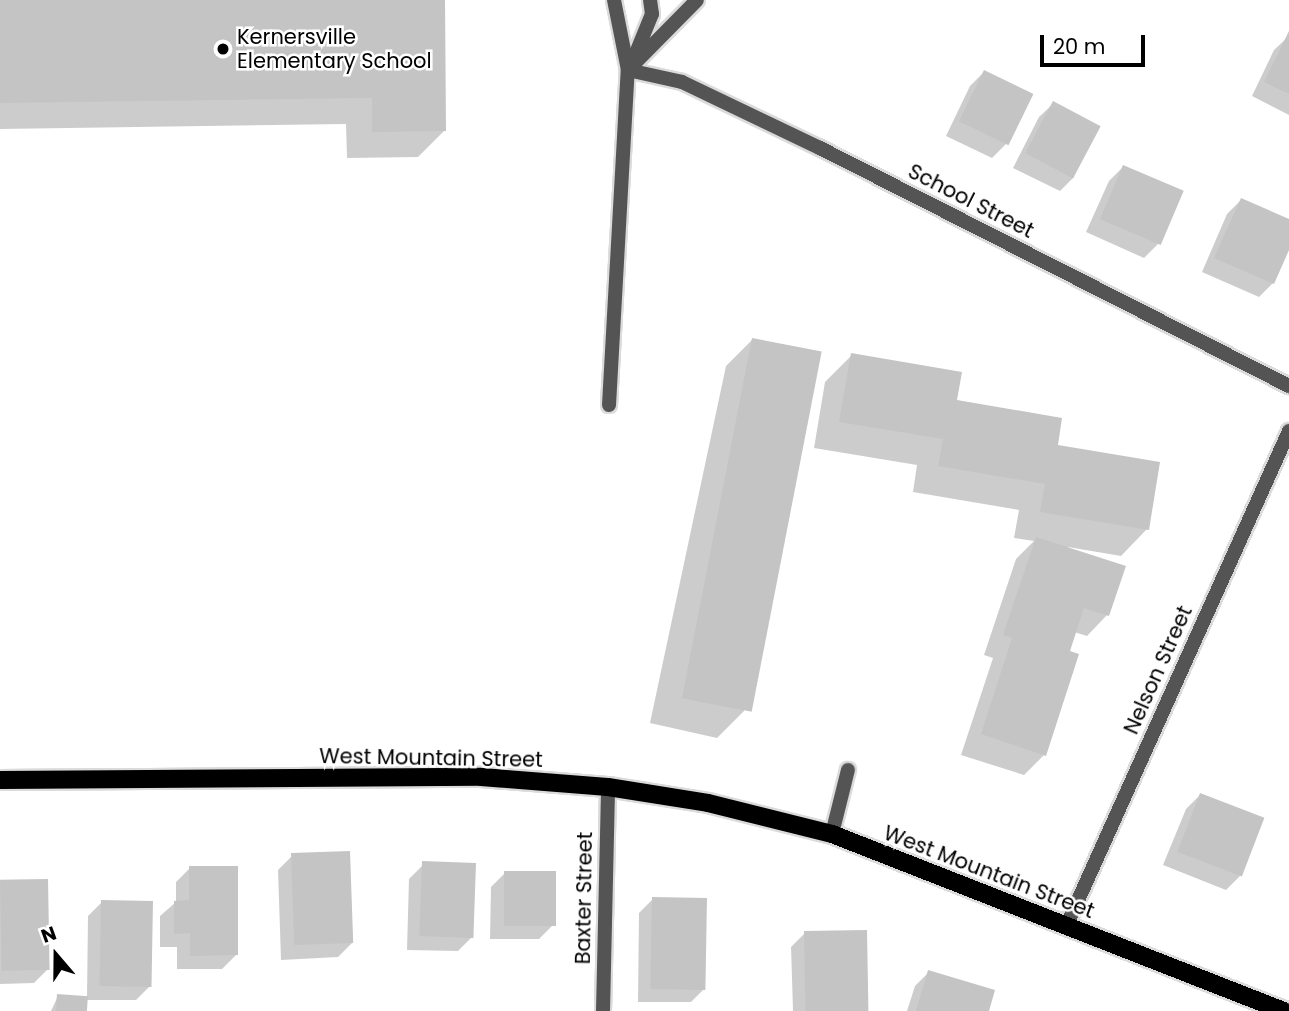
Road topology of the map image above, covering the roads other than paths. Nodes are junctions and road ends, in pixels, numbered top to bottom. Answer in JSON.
{"nodes":[{"id":1,"x":614,"y":0,"type":"edge"},
{"id":2,"x":650,"y":0,"type":"edge"},
{"id":3,"x":696,"y":0,"type":"edge"},
{"id":4,"x":628,"y":70,"type":"junction"},
{"id":5,"x":1289,"y":386,"type":"edge"},
{"id":6,"x":609,"y":405,"type":"dead end"},
{"id":7,"x":1289,"y":431,"type":"edge"},
{"id":8,"x":848,"y":770,"type":"dead end"},
{"id":9,"x":0,"y":780,"type":"edge"},
{"id":10,"x":608,"y":787,"type":"junction"},
{"id":11,"x":832,"y":834,"type":"junction"},
{"id":12,"x":1066,"y":927,"type":"junction"},
{"id":13,"x":603,"y":1011,"type":"edge"},
{"id":14,"x":1284,"y":1011,"type":"edge"}],
"edges":[{"from":1,"to":4,"type":"street"},
{"from":2,"to":4,"type":"street"},
{"from":3,"to":4,"type":"street"},
{"from":4,"to":5,"type":"street","name":"School Street"},
{"from":4,"to":6,"type":"street"},
{"from":7,"to":12,"type":"street","name":"Nelson Street"},
{"from":8,"to":11,"type":"street"},
{"from":9,"to":10,"type":"main road","name":"West Mountain Street"},
{"from":10,"to":11,"type":"main road","name":"West Mountain Street"},
{"from":10,"to":13,"type":"street","name":"Baxter Street"},
{"from":11,"to":12,"type":"main road","name":"West Mountain Street"},
{"from":12,"to":14,"type":"main road","name":"West Mountain Street"}]}
